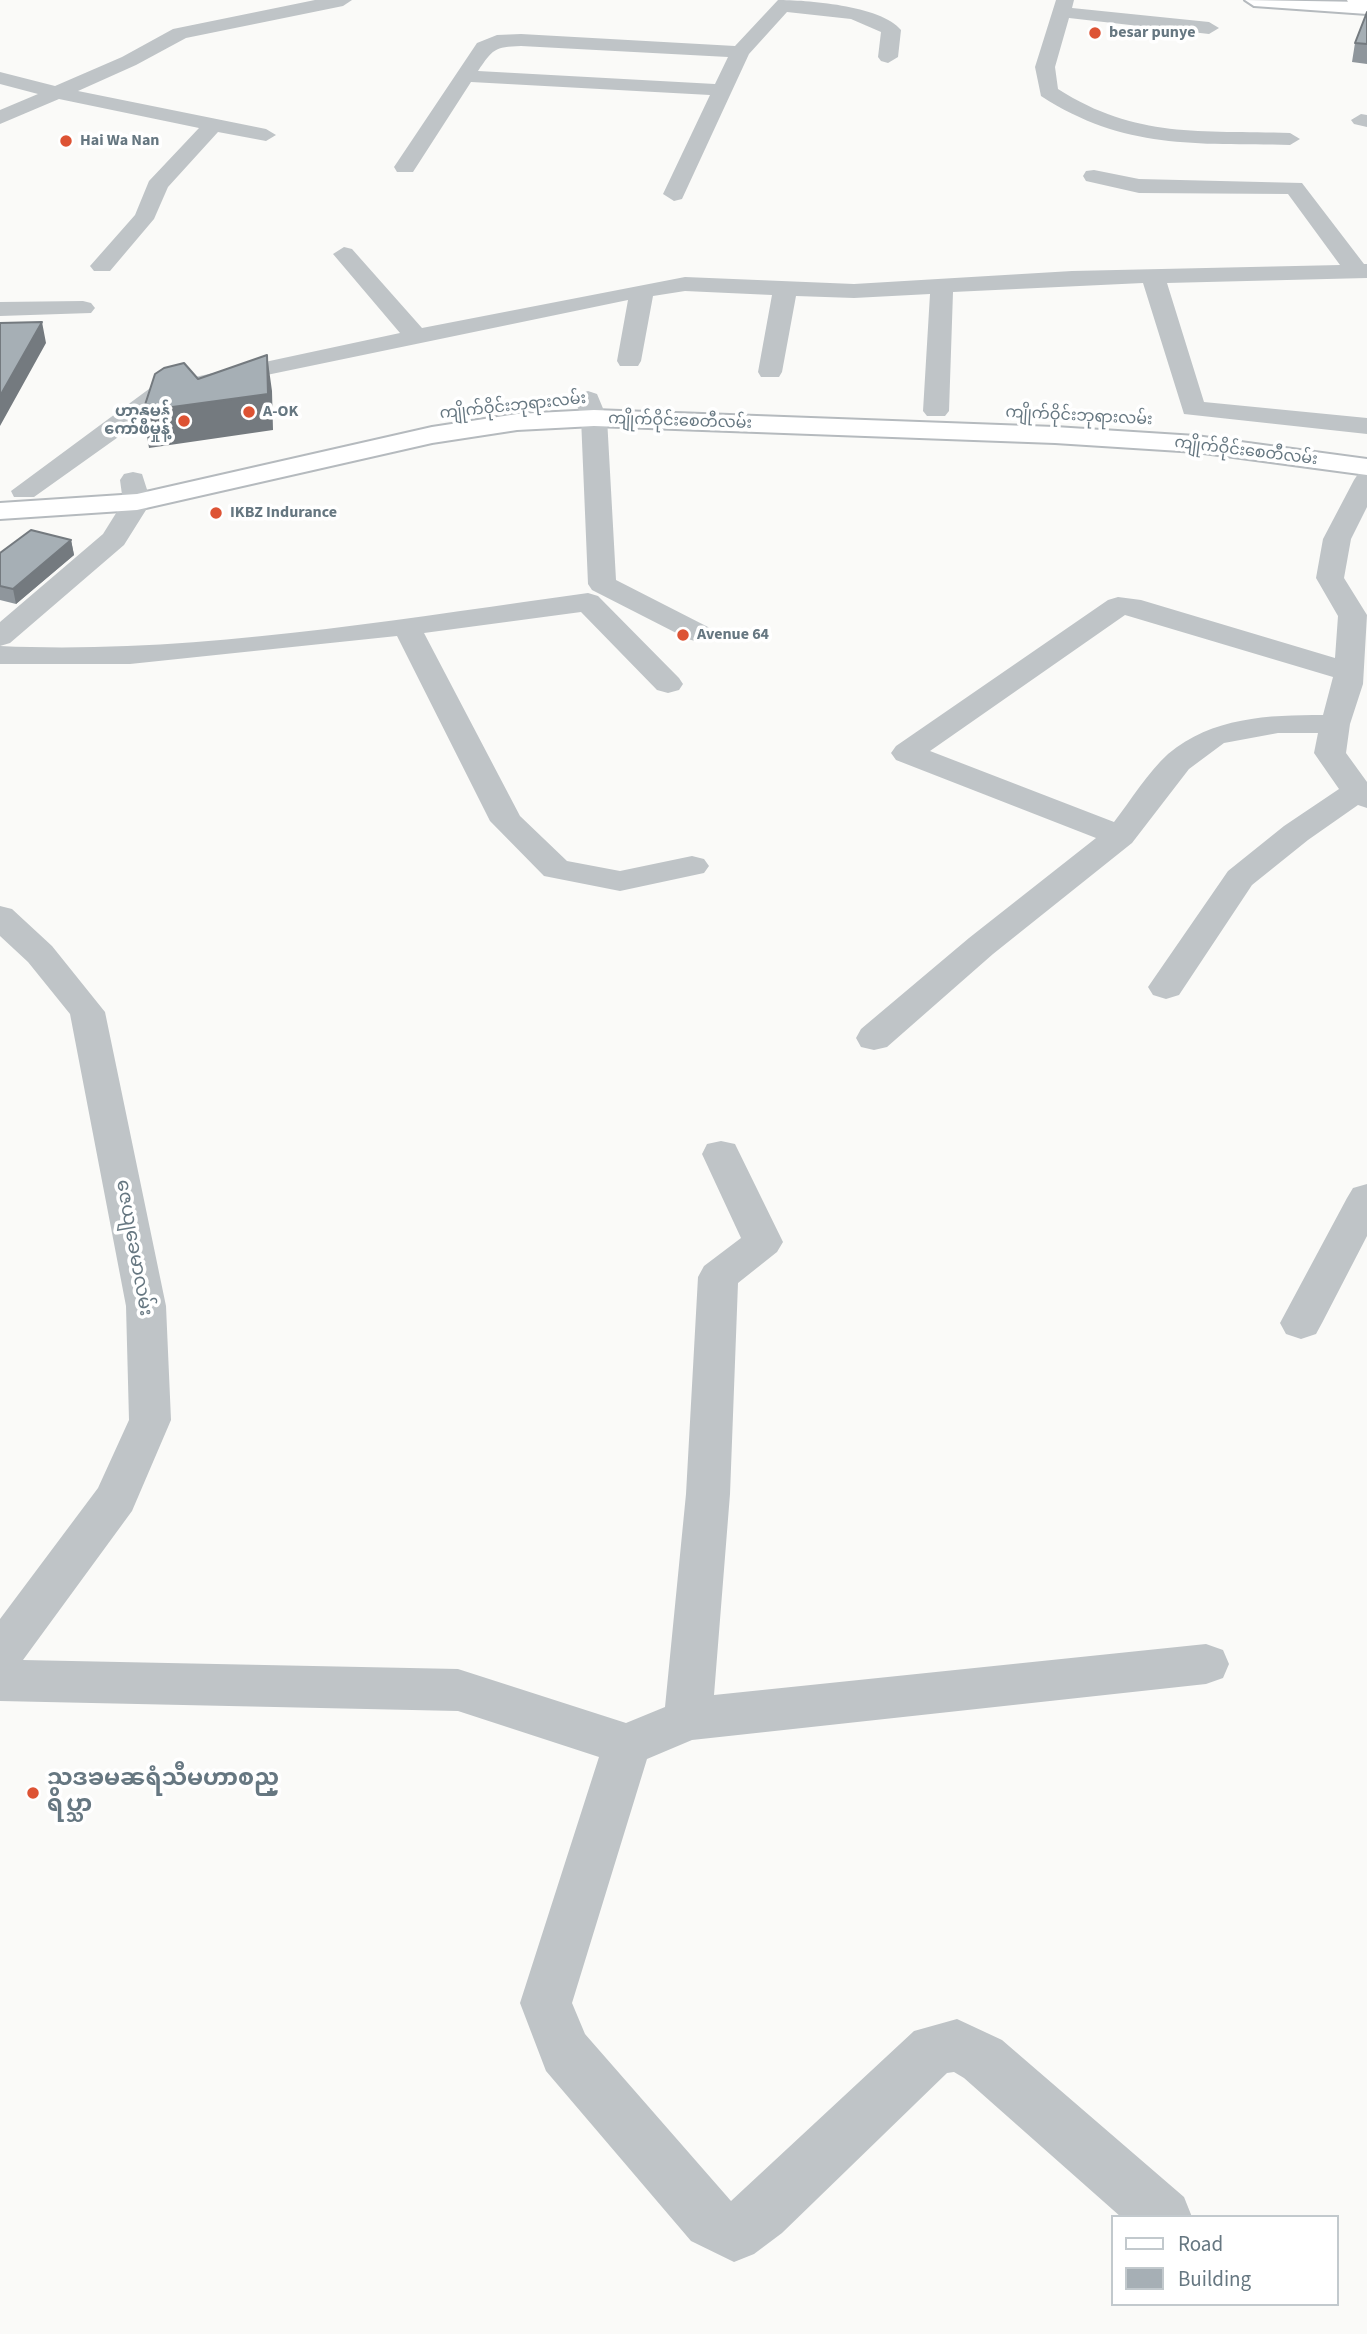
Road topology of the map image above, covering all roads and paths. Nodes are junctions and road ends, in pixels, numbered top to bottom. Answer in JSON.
{"nodes":[{"id":1,"x":343,"y":0,"type":"edge"},
{"id":2,"x":1254,"y":0,"type":"edge"},
{"id":3,"x":1356,"y":0,"type":"edge"},
{"id":4,"x":1367,"y":1,"type":"edge"},
{"id":5,"x":786,"y":3,"type":"edge"},
{"id":6,"x":1063,"y":6,"type":"edge"},
{"id":7,"x":1367,"y":8,"type":"edge"},
{"id":8,"x":1209,"y":28,"type":"dead end"},
{"id":9,"x":740,"y":52,"type":"junction"},
{"id":10,"x":888,"y":57,"type":"dead end"},
{"id":11,"x":464,"y":76,"type":"junction"},
{"id":12,"x":0,"y":78,"type":"edge"},
{"id":13,"x":722,"y":90,"type":"junction"},
{"id":14,"x":58,"y":93,"type":"junction"},
{"id":15,"x":0,"y":118,"type":"edge"},
{"id":16,"x":214,"y":124,"type":"junction"},
{"id":17,"x":266,"y":135,"type":"dead end"},
{"id":18,"x":1290,"y":139,"type":"dead end"},
{"id":19,"x":405,"y":167,"type":"dead end"},
{"id":20,"x":1094,"y":176,"type":"dead end"},
{"id":21,"x":674,"y":194,"type":"dead end"},
{"id":22,"x":344,"y":254,"type":"dead end"},
{"id":23,"x":102,"y":266,"type":"dead end"},
{"id":24,"x":1362,"y":271,"type":"edge"},
{"id":25,"x":1153,"y":276,"type":"junction"},
{"id":26,"x":942,"y":286,"type":"junction"},
{"id":27,"x":785,"y":289,"type":"junction"},
{"id":28,"x":642,"y":290,"type":"junction"},
{"id":29,"x":83,"y":308,"type":"dead end"},
{"id":30,"x":0,"y":309,"type":"edge"},
{"id":31,"x":416,"y":336,"type":"junction"},
{"id":32,"x":629,"y":361,"type":"dead end"},
{"id":33,"x":770,"y":372,"type":"dead end"},
{"id":34,"x":591,"y":409,"type":"junction"},
{"id":35,"x":936,"y":411,"type":"junction"},
{"id":36,"x":757,"y":415,"type":"junction"},
{"id":37,"x":965,"y":422,"type":"junction"},
{"id":38,"x":1367,"y":426,"type":"edge"},
{"id":39,"x":1367,"y":444,"type":"edge"},
{"id":40,"x":1367,"y":467,"type":"edge"},
{"id":41,"x":1367,"y":480,"type":"edge"},
{"id":42,"x":135,"y":491,"type":"junction"},
{"id":43,"x":12,"y":492,"type":"edge"},
{"id":44,"x":0,"y":511,"type":"edge"},
{"id":45,"x":407,"y":628,"type":"junction"},
{"id":46,"x":698,"y":633,"type":"dead end"},
{"id":47,"x":0,"y":637,"type":"edge"},
{"id":48,"x":0,"y":655,"type":"edge"},
{"id":49,"x":1349,"y":671,"type":"junction"},
{"id":50,"x":668,"y":684,"type":"dead end"},
{"id":51,"x":1332,"y":738,"type":"junction"},
{"id":52,"x":1367,"y":756,"type":"edge"},
{"id":53,"x":1362,"y":795,"type":"edge"},
{"id":54,"x":1120,"y":836,"type":"junction"},
{"id":55,"x":692,"y":866,"type":"dead end"},
{"id":56,"x":0,"y":917,"type":"edge"},
{"id":57,"x":1166,"y":986,"type":"dead end"},
{"id":58,"x":874,"y":1038,"type":"dead end"},
{"id":59,"x":721,"y":1154,"type":"dead end"},
{"id":60,"x":1367,"y":1198,"type":"edge"},
{"id":61,"x":1301,"y":1323,"type":"dead end"},
{"id":62,"x":0,"y":1655,"type":"edge"},
{"id":63,"x":1206,"y":1664,"type":"dead end"},
{"id":64,"x":0,"y":1681,"type":"edge"},
{"id":65,"x":688,"y":1719,"type":"junction"},
{"id":66,"x":627,"y":1745,"type":"junction"},
{"id":67,"x":1162,"y":2215,"type":"edge"}],
"edges":[{"from":1,"to":14,"type":"street"},
{"from":2,"to":7,"type":"main road"},
{"from":3,"to":4,"type":"main road"},
{"from":5,"to":9,"type":"street"},
{"from":5,"to":10,"type":"street"},
{"from":6,"to":8,"type":"street"},
{"from":6,"to":18,"type":"street"},
{"from":9,"to":11,"type":"street"},
{"from":9,"to":13,"type":"street"},
{"from":11,"to":13,"type":"street"},
{"from":11,"to":19,"type":"street"},
{"from":12,"to":14,"type":"street"},
{"from":13,"to":21,"type":"street"},
{"from":14,"to":15,"type":"street"},
{"from":14,"to":16,"type":"street"},
{"from":16,"to":17,"type":"street"},
{"from":16,"to":23,"type":"street"},
{"from":20,"to":24,"type":"street"},
{"from":22,"to":31,"type":"street"},
{"from":24,"to":25,"type":"street"},
{"from":25,"to":26,"type":"street"},
{"from":25,"to":38,"type":"street"},
{"from":26,"to":27,"type":"street"},
{"from":26,"to":35,"type":"street"},
{"from":27,"to":28,"type":"street"},
{"from":27,"to":33,"type":"street"},
{"from":28,"to":31,"type":"street"},
{"from":28,"to":32,"type":"street"},
{"from":29,"to":30,"type":"street"},
{"from":31,"to":43,"type":"street"},
{"from":34,"to":36,"type":"main road","name":"ကျိုက်ဝိုင်းစေတီလမ်း"},
{"from":34,"to":42,"type":"main road","name":"ကျိုက်ဝိုင်းစေတီလမ်း"},
{"from":34,"to":46,"type":"street"},
{"from":35,"to":36,"type":"main road","name":"ကျိုက်ဝိုင်းဘုရားလမ်း"},
{"from":35,"to":37,"type":"main road","name":"ကျိုက်ဝိုင်းဘုရားလမ်း"},
{"from":36,"to":37,"type":"main road","name":"ကျိုက်ဝိုင်းစေတီလမ်း"},
{"from":37,"to":39,"type":"main road","name":"ကျိုက်ဝိုင်းဘုရားလမ်း"},
{"from":37,"to":40,"type":"main road","name":"ကျိုက်ဝိုင်းစေတီလမ်း"},
{"from":41,"to":49,"type":"street"},
{"from":42,"to":43,"type":"main road"},
{"from":42,"to":44,"type":"main road","name":"ကျိုက်ဝိုင်းစေတီလမ်း"},
{"from":42,"to":47,"type":"street"},
{"from":45,"to":48,"type":"street"},
{"from":45,"to":50,"type":"street"},
{"from":45,"to":55,"type":"street"},
{"from":49,"to":51,"type":"street"},
{"from":49,"to":54,"type":"street"},
{"from":51,"to":52,"type":"street"},
{"from":51,"to":53,"type":"street"},
{"from":51,"to":54,"type":"street"},
{"from":53,"to":57,"type":"street"},
{"from":54,"to":58,"type":"street"},
{"from":56,"to":62,"type":"street","name":"ဇေယျခေမာလမ်း"},
{"from":59,"to":65,"type":"street"},
{"from":60,"to":61,"type":"street"},
{"from":63,"to":65,"type":"street"},
{"from":64,"to":66,"type":"street"},
{"from":65,"to":66,"type":"street"},
{"from":66,"to":67,"type":"street"}]}
